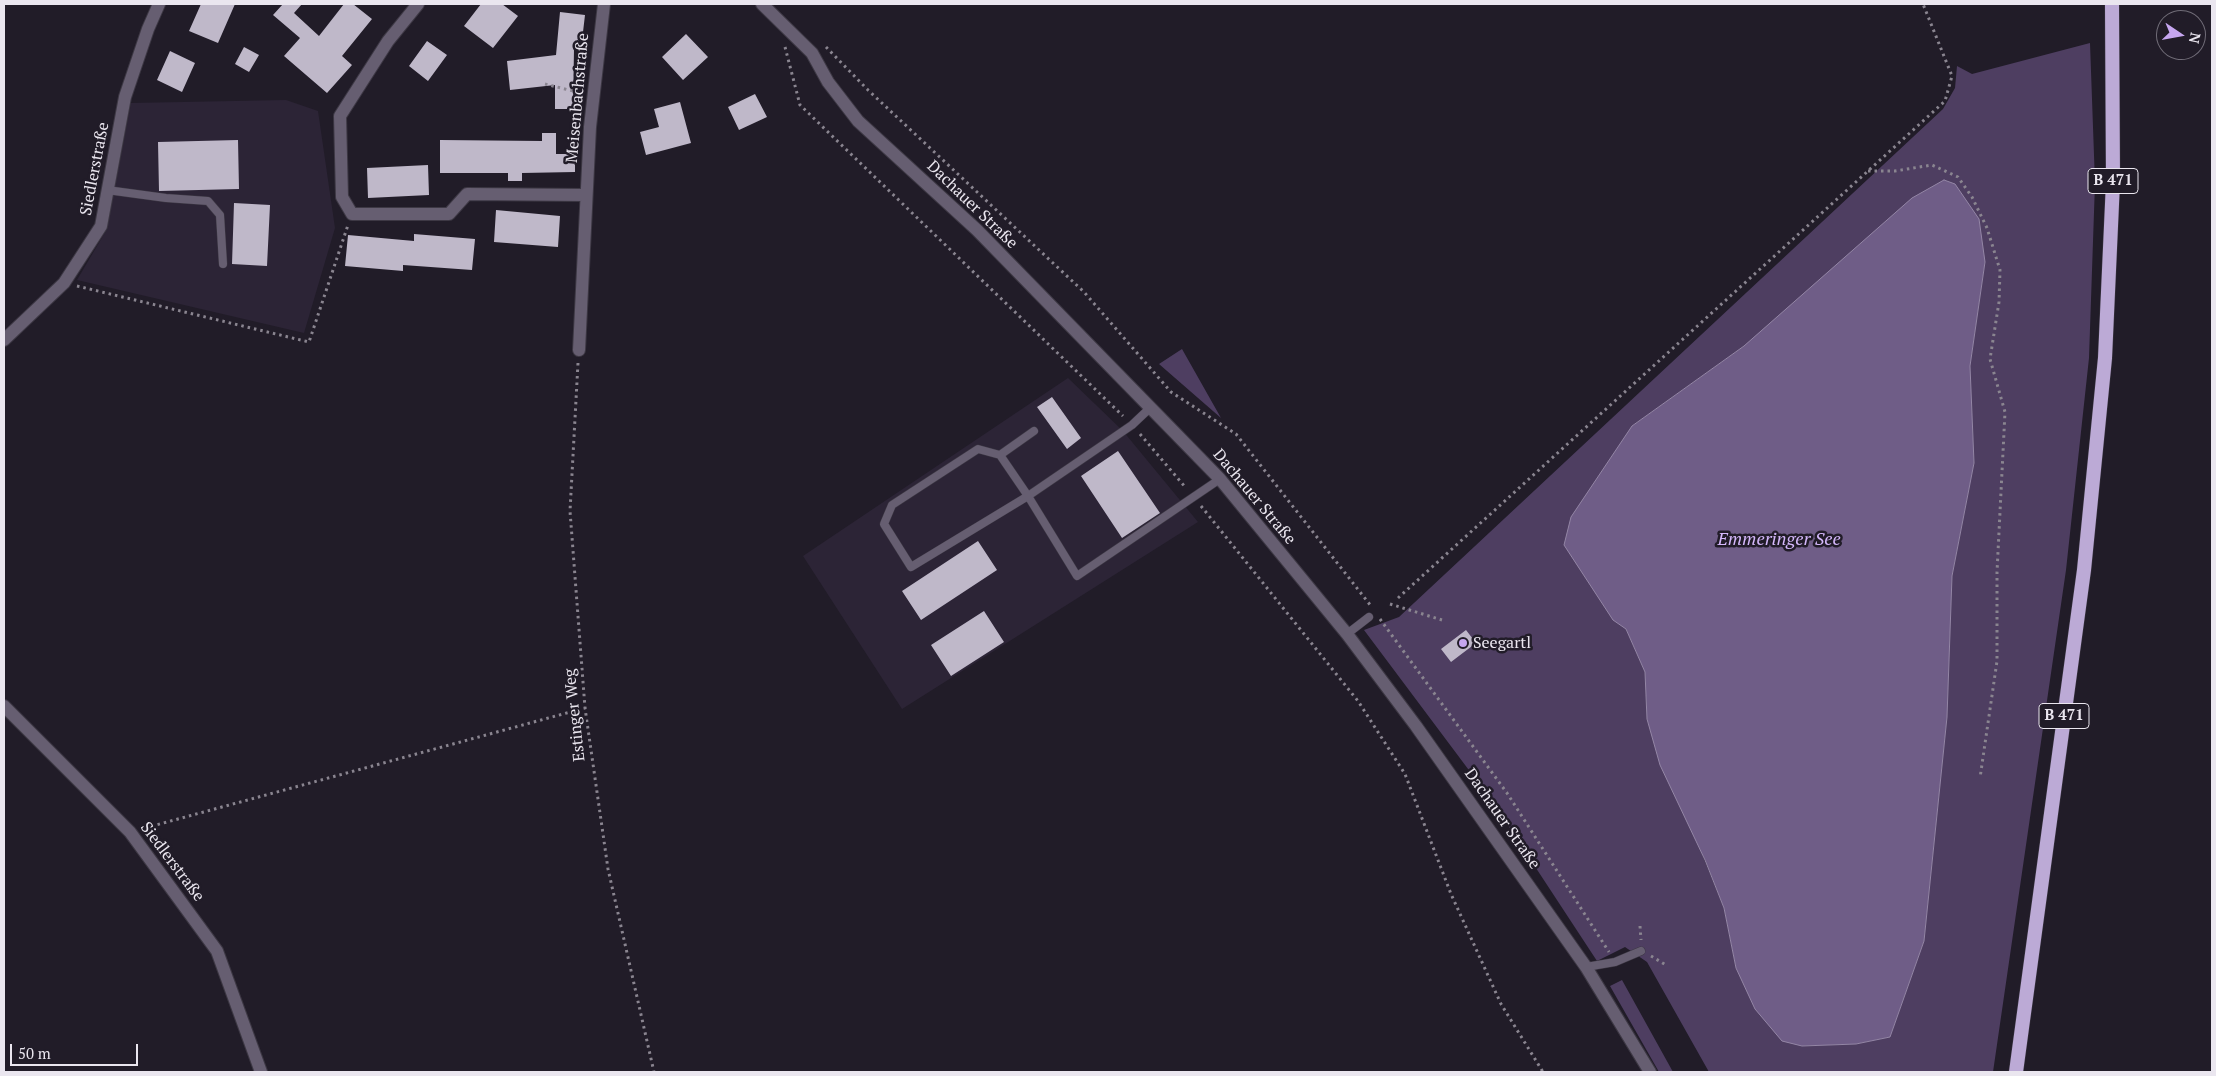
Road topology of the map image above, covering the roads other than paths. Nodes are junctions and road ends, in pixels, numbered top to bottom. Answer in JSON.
{"nodes":[{"id":1,"x":159,"y":4,"type":"edge"},
{"id":2,"x":418,"y":4,"type":"edge"},
{"id":3,"x":604,"y":4,"type":"edge"},
{"id":4,"x":762,"y":4,"type":"edge"},
{"id":5,"x":2112,"y":4,"type":"edge"},
{"id":6,"x":108,"y":190,"type":"junction"},
{"id":7,"x":586,"y":195,"type":"junction"},
{"id":8,"x":223,"y":264,"type":"dead end"},
{"id":9,"x":4,"y":340,"type":"edge"},
{"id":10,"x":579,"y":350,"type":"road end"},
{"id":11,"x":1151,"y":407,"type":"junction"},
{"id":12,"x":1034,"y":431,"type":"dead end"},
{"id":13,"x":1000,"y":455,"type":"junction"},
{"id":14,"x":1220,"y":479,"type":"junction"},
{"id":15,"x":1028,"y":496,"type":"junction"},
{"id":16,"x":1369,"y":617,"type":"dead end"},
{"id":17,"x":1347,"y":634,"type":"junction"},
{"id":18,"x":4,"y":706,"type":"edge"},
{"id":19,"x":1641,"y":951,"type":"road end"},
{"id":20,"x":1586,"y":968,"type":"junction"},
{"id":21,"x":262,"y":1072,"type":"edge"},
{"id":22,"x":1650,"y":1072,"type":"edge"},
{"id":23,"x":2016,"y":1072,"type":"edge"}],
"edges":[{"from":1,"to":6,"type":"street","name":"Siedlerstraße"},
{"from":2,"to":7,"type":"street"},
{"from":3,"to":7,"type":"street","name":"Meisenbachstraße"},
{"from":4,"to":11,"type":"street","name":"Dachauer Straße"},
{"from":5,"to":23,"type":"highway","number":"B 471"},
{"from":6,"to":8,"type":"lane"},
{"from":6,"to":9,"type":"street","name":"Siedlerstraße"},
{"from":7,"to":10,"type":"street","name":"Meisenbachstraße"},
{"from":11,"to":14,"type":"street","name":"Dachauer Straße"},
{"from":11,"to":15,"type":"lane"},
{"from":12,"to":13,"type":"lane"},
{"from":13,"to":15,"type":"lane"},
{"from":13,"to":15,"type":"lane"},
{"from":14,"to":15,"type":"lane"},
{"from":14,"to":17,"type":"street","name":"Dachauer Straße"},
{"from":16,"to":17,"type":"lane"},
{"from":17,"to":20,"type":"street","name":"Dachauer Straße"},
{"from":18,"to":21,"type":"street","name":"Siedlerstraße"},
{"from":19,"to":20,"type":"lane"},
{"from":20,"to":22,"type":"street","name":"Dachauer Straße"}]}
